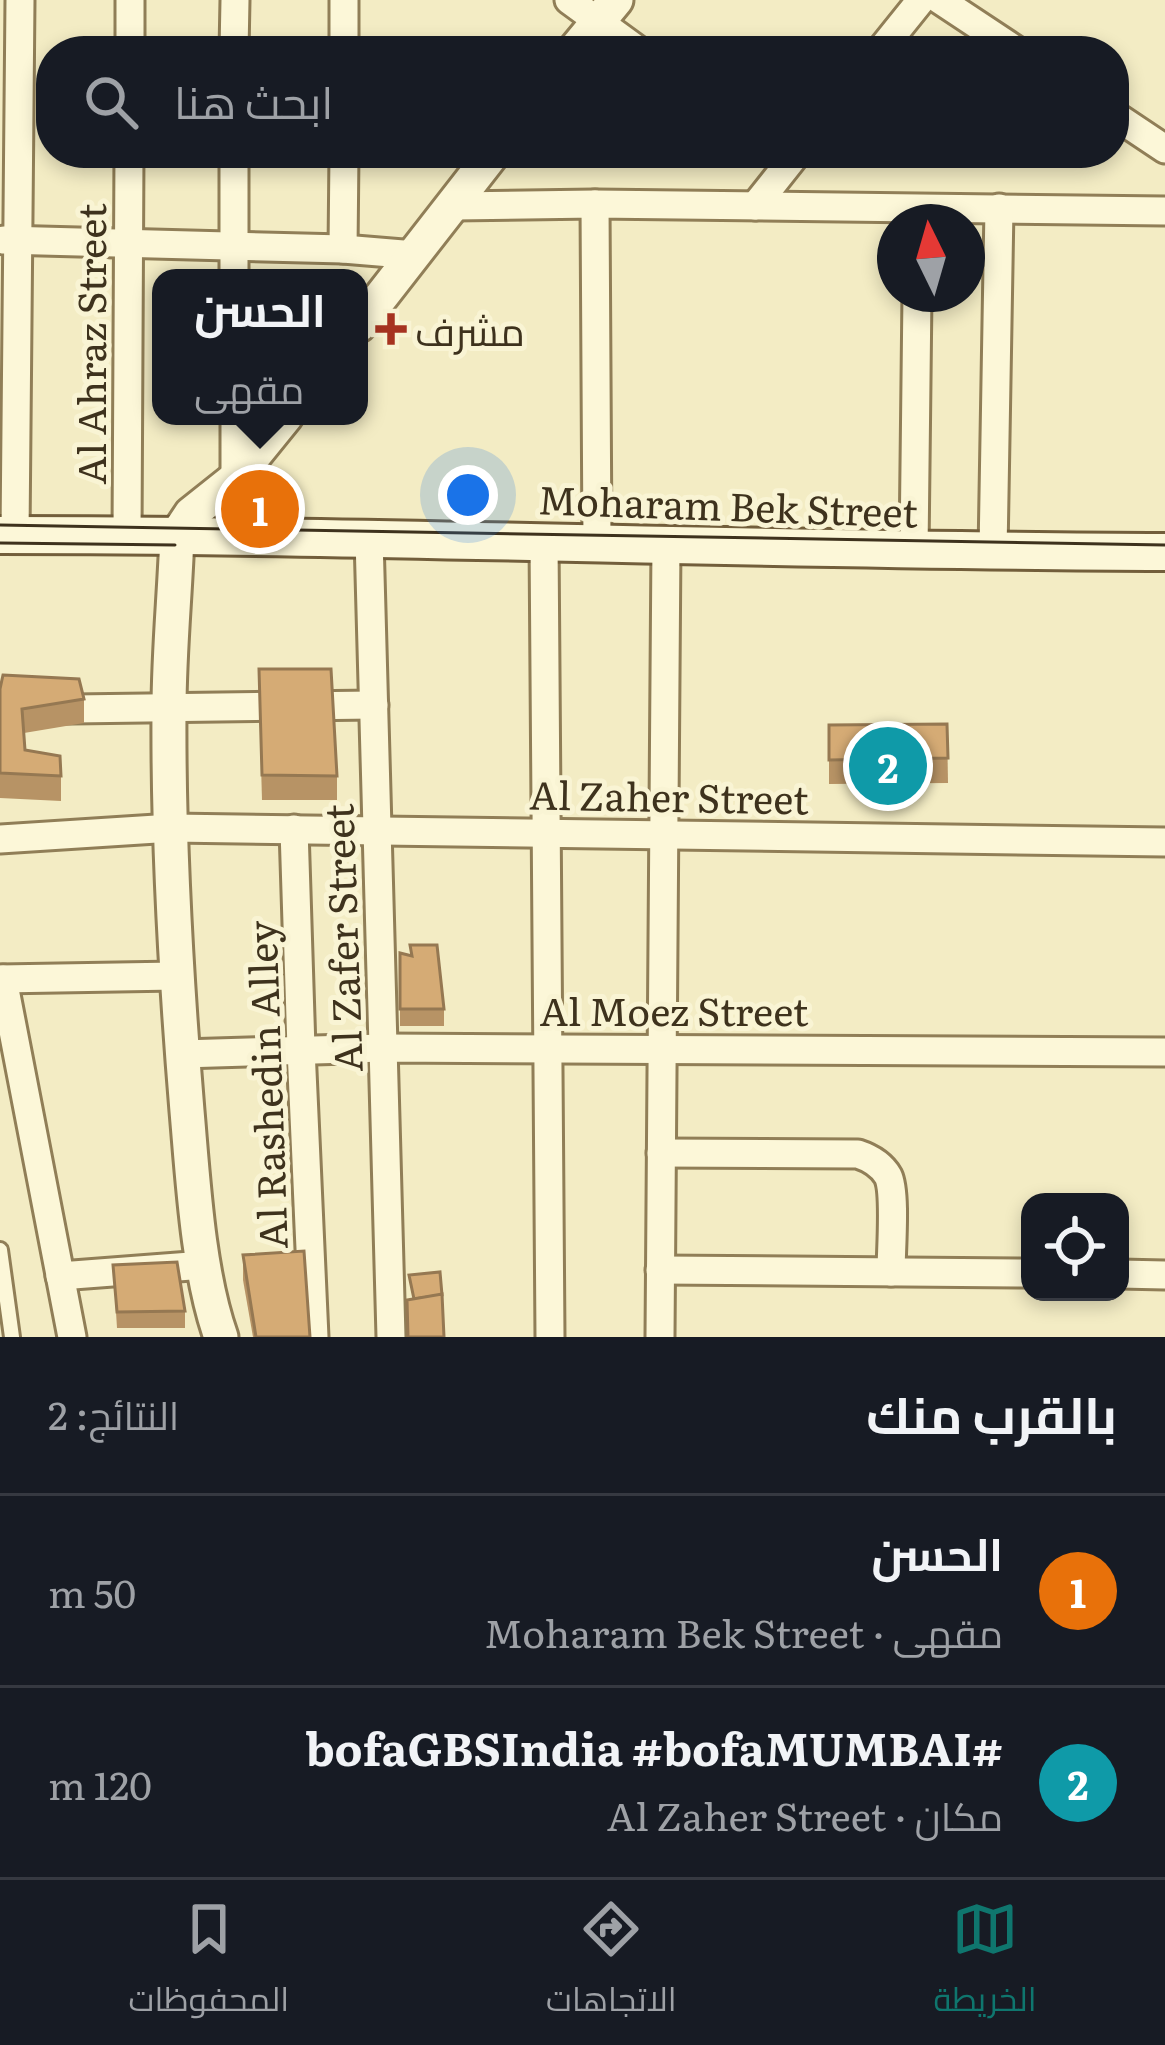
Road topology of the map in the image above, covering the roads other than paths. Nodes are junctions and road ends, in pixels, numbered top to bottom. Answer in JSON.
{"nodes":[{"id":1,"x":20,"y":0,"type":"edge"},
{"id":2,"x":130,"y":0,"type":"edge"},
{"id":3,"x":235,"y":0,"type":"edge"},
{"id":4,"x":344,"y":0,"type":"edge"},
{"id":5,"x":569,"y":0,"type":"edge"},
{"id":6,"x":921,"y":0,"type":"edge"},
{"id":7,"x":940,"y":0,"type":"edge"},
{"id":8,"x":607,"y":11,"type":"edge"},
{"id":9,"x":130,"y":36,"type":"edge"},
{"id":10,"x":235,"y":36,"type":"edge"},
{"id":11,"x":344,"y":36,"type":"edge"},
{"id":12,"x":586,"y":36,"type":"edge"},
{"id":13,"x":627,"y":36,"type":"edge"},
{"id":14,"x":892,"y":36,"type":"edge"},
{"id":15,"x":994,"y":36,"type":"edge"},
{"id":16,"x":1129,"y":125,"type":"edge"},
{"id":17,"x":1165,"y":148,"type":"edge"},
{"id":18,"x":129,"y":168,"type":"edge"},
{"id":19,"x":234,"y":168,"type":"edge"},
{"id":20,"x":344,"y":168,"type":"edge"},
{"id":21,"x":482,"y":168,"type":"edge"},
{"id":22,"x":782,"y":168,"type":"edge"},
{"id":23,"x":595,"y":204,"type":"junction"},
{"id":24,"x":454,"y":206,"type":"junction"},
{"id":25,"x":754,"y":206,"type":"junction"},
{"id":26,"x":999,"y":208,"type":"junction"},
{"id":27,"x":985,"y":209,"type":"edge"},
{"id":28,"x":1165,"y":211,"type":"edge"},
{"id":29,"x":877,"y":213,"type":"edge"},
{"id":30,"x":9,"y":240,"type":"edge"},
{"id":31,"x":128,"y":242,"type":"junction"},
{"id":32,"x":233,"y":244,"type":"junction"},
{"id":33,"x":344,"y":248,"type":"junction"},
{"id":34,"x":415,"y":255,"type":"junction"},
{"id":35,"x":234,"y":269,"type":"edge"},
{"id":36,"x":917,"y":312,"type":"edge"},
{"id":37,"x":368,"y":314,"type":"edge"},
{"id":38,"x":235,"y":425,"type":"edge"},
{"id":39,"x":279,"y":425,"type":"edge"},
{"id":40,"x":235,"y":479,"type":"junction"},
{"id":41,"x":8,"y":535,"type":"edge"},
{"id":42,"x":178,"y":535,"type":"junction"},
{"id":43,"x":127,"y":536,"type":"junction"},
{"id":44,"x":369,"y":538,"type":"junction"},
{"id":45,"x":544,"y":540,"type":"junction"},
{"id":46,"x":597,"y":543,"type":"junction"},
{"id":47,"x":666,"y":544,"type":"junction"},
{"id":48,"x":914,"y":551,"type":"junction"},
{"id":49,"x":993,"y":552,"type":"junction"},
{"id":50,"x":1165,"y":552,"type":"edge"},
{"id":51,"x":374,"y":705,"type":"junction"},
{"id":52,"x":169,"y":708,"type":"junction"},
{"id":53,"x":0,"y":710,"type":"edge"},
{"id":54,"x":172,"y":828,"type":"junction"},
{"id":55,"x":294,"y":829,"type":"junction"},
{"id":56,"x":377,"y":830,"type":"junction"},
{"id":57,"x":546,"y":832,"type":"junction"},
{"id":58,"x":663,"y":834,"type":"junction"},
{"id":59,"x":0,"y":838,"type":"edge"},
{"id":60,"x":1165,"y":842,"type":"edge"},
{"id":61,"x":176,"y":976,"type":"junction"},
{"id":62,"x":1,"y":979,"type":"edge"},
{"id":63,"x":661,"y":1047,"type":"junction"},
{"id":64,"x":383,"y":1048,"type":"junction"},
{"id":65,"x":547,"y":1048,"type":"junction"},
{"id":66,"x":301,"y":1049,"type":"junction"},
{"id":67,"x":1165,"y":1052,"type":"edge"},
{"id":68,"x":182,"y":1054,"type":"junction"},
{"id":69,"x":661,"y":1153,"type":"junction"},
{"id":70,"x":0,"y":1250,"type":"edge"},
{"id":71,"x":204,"y":1265,"type":"junction"},
{"id":72,"x":660,"y":1270,"type":"junction"},
{"id":73,"x":891,"y":1272,"type":"junction"},
{"id":74,"x":1021,"y":1274,"type":"edge"},
{"id":75,"x":1129,"y":1274,"type":"edge"},
{"id":76,"x":1165,"y":1275,"type":"edge"},
{"id":77,"x":60,"y":1276,"type":"junction"},
{"id":78,"x":12,"y":1337,"type":"edge"},
{"id":79,"x":72,"y":1337,"type":"edge"},
{"id":80,"x":220,"y":1337,"type":"edge"},
{"id":81,"x":314,"y":1337,"type":"edge"},
{"id":82,"x":391,"y":1337,"type":"edge"},
{"id":83,"x":550,"y":1337,"type":"edge"},
{"id":84,"x":660,"y":1337,"type":"edge"}],
"edges":[{"from":1,"to":30,"type":"street"},
{"from":2,"to":9,"type":"street"},
{"from":3,"to":10,"type":"street"},
{"from":4,"to":11,"type":"street"},
{"from":5,"to":8,"type":"street"},
{"from":6,"to":14,"type":"street"},
{"from":7,"to":15,"type":"street"},
{"from":8,"to":12,"type":"street"},
{"from":8,"to":13,"type":"street"},
{"from":16,"to":17,"type":"street"},
{"from":18,"to":31,"type":"street","name":"Al Ahraz Street"},
{"from":19,"to":32,"type":"street"},
{"from":20,"to":33,"type":"street"},
{"from":21,"to":24,"type":"street"},
{"from":22,"to":25,"type":"street"},
{"from":23,"to":24,"type":"street"},
{"from":23,"to":25,"type":"street"},
{"from":23,"to":46,"type":"street"},
{"from":24,"to":34,"type":"street"},
{"from":25,"to":29,"type":"street"},
{"from":26,"to":27,"type":"street"},
{"from":26,"to":28,"type":"street"},
{"from":26,"to":49,"type":"street"},
{"from":30,"to":31,"type":"street"},
{"from":30,"to":41,"type":"street"},
{"from":31,"to":32,"type":"street"},
{"from":31,"to":43,"type":"street","name":"Al Ahraz Street"},
{"from":32,"to":33,"type":"street"},
{"from":32,"to":35,"type":"street"},
{"from":33,"to":34,"type":"street"},
{"from":34,"to":37,"type":"street"},
{"from":36,"to":48,"type":"street"},
{"from":38,"to":40,"type":"street"},
{"from":39,"to":40,"type":"street"},
{"from":40,"to":42,"type":"street"},
{"from":41,"to":43,"type":"main road","name":"Moharam Bek Street"},
{"from":42,"to":43,"type":"main road","name":"Moharam Bek Street"},
{"from":42,"to":44,"type":"main road","name":"Moharam Bek Street"},
{"from":42,"to":52,"type":"street"},
{"from":44,"to":45,"type":"main road","name":"Moharam Bek Street"},
{"from":44,"to":51,"type":"street","name":"Al Zafer Street"},
{"from":45,"to":46,"type":"main road","name":"Moharam Bek Street"},
{"from":45,"to":57,"type":"street"},
{"from":46,"to":47,"type":"main road","name":"Moharam Bek Street"},
{"from":47,"to":48,"type":"main road","name":"Moharam Bek Street"},
{"from":47,"to":58,"type":"street"},
{"from":48,"to":49,"type":"main road","name":"Moharam Bek Street"},
{"from":49,"to":50,"type":"main road","name":"Moharam Bek Street"},
{"from":51,"to":52,"type":"street"},
{"from":51,"to":56,"type":"street","name":"Al Zafer Street"},
{"from":52,"to":53,"type":"street"},
{"from":52,"to":54,"type":"street"},
{"from":54,"to":55,"type":"street","name":"Al Zaher Street"},
{"from":54,"to":59,"type":"street","name":"Al Zaher Street"},
{"from":54,"to":61,"type":"street"},
{"from":55,"to":56,"type":"street","name":"Al Zaher Street"},
{"from":55,"to":66,"type":"street","name":"Al Rashedin Alley"},
{"from":56,"to":57,"type":"street","name":"Al Zaher Street"},
{"from":56,"to":64,"type":"street","name":"Al Zafer Street"},
{"from":57,"to":58,"type":"street","name":"Al Zaher Street"},
{"from":57,"to":65,"type":"street"},
{"from":58,"to":60,"type":"street","name":"Al Zaher Street"},
{"from":58,"to":63,"type":"street"},
{"from":61,"to":62,"type":"street"},
{"from":61,"to":68,"type":"street"},
{"from":62,"to":77,"type":"street"},
{"from":63,"to":65,"type":"street","name":"Al Moez Street"},
{"from":63,"to":67,"type":"street","name":"Al Moez Street"},
{"from":63,"to":69,"type":"street"},
{"from":64,"to":65,"type":"street","name":"Al Moez Street"},
{"from":64,"to":66,"type":"street","name":"Al Moez Street"},
{"from":64,"to":82,"type":"street","name":"Al Zafer Street"},
{"from":65,"to":83,"type":"street"},
{"from":66,"to":68,"type":"street","name":"Al Moez Street"},
{"from":66,"to":81,"type":"street","name":"Al Rashedin Alley"},
{"from":68,"to":71,"type":"street"},
{"from":69,"to":72,"type":"street"},
{"from":69,"to":73,"type":"street"},
{"from":70,"to":78,"type":"lane"},
{"from":71,"to":77,"type":"street"},
{"from":71,"to":80,"type":"street"},
{"from":72,"to":73,"type":"street"},
{"from":72,"to":84,"type":"street"},
{"from":73,"to":74,"type":"street"},
{"from":75,"to":76,"type":"street"},
{"from":77,"to":79,"type":"street"}]}
